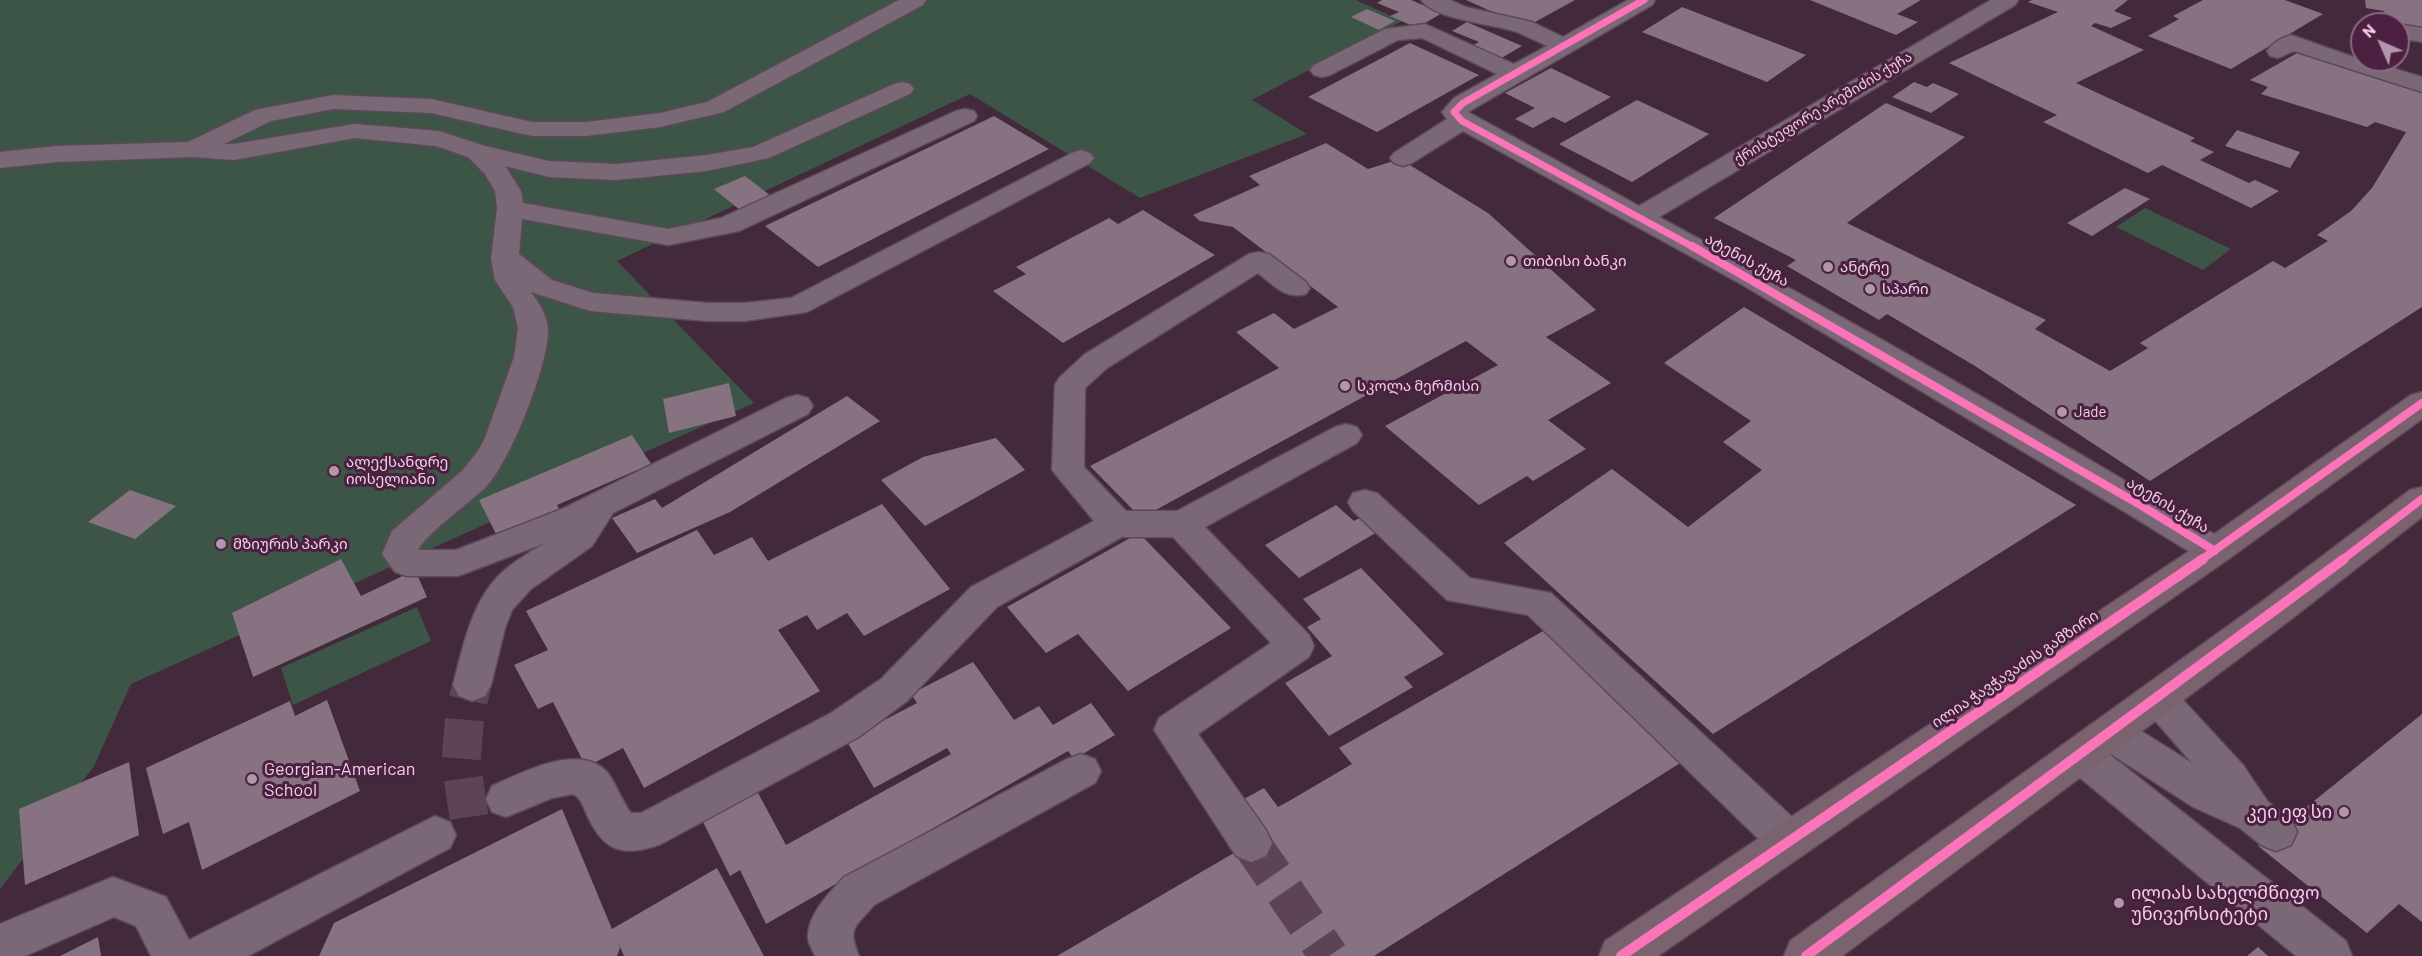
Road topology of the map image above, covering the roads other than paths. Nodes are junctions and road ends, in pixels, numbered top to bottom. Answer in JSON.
{"nodes":[{"id":1,"x":915,"y":0,"type":"edge"},
{"id":2,"x":1432,"y":0,"type":"edge"},
{"id":3,"x":1644,"y":0,"type":"edge"},
{"id":4,"x":2007,"y":0,"type":"edge"},
{"id":5,"x":1565,"y":46,"type":"junction"},
{"id":6,"x":2278,"y":51,"type":"dead end"},
{"id":7,"x":2350,"y":58,"type":"edge"},
{"id":8,"x":1322,"y":70,"type":"dead end"},
{"id":9,"x":2391,"y":72,"type":"edge"},
{"id":10,"x":1515,"y":74,"type":"junction"},
{"id":11,"x":2422,"y":85,"type":"edge"},
{"id":12,"x":902,"y":89,"type":"dead end"},
{"id":13,"x":965,"y":116,"type":"dead end"},
{"id":14,"x":1462,"y":121,"type":"junction"},
{"id":15,"x":193,"y":149,"type":"junction"},
{"id":16,"x":477,"y":152,"type":"junction"},
{"id":17,"x":1081,"y":158,"type":"dead end"},
{"id":18,"x":1403,"y":158,"type":"dead end"},
{"id":19,"x":0,"y":160,"type":"edge"},
{"id":20,"x":510,"y":208,"type":"junction"},
{"id":21,"x":1639,"y":217,"type":"junction"},
{"id":22,"x":505,"y":257,"type":"junction"},
{"id":23,"x":1296,"y":288,"type":"dead end"},
{"id":24,"x":2422,"y":403,"type":"edge"},
{"id":25,"x":797,"y":406,"type":"dead end"},
{"id":26,"x":1346,"y":435,"type":"dead end"},
{"id":27,"x":2422,"y":499,"type":"edge"},
{"id":28,"x":1365,"y":502,"type":"dead end"},
{"id":29,"x":603,"y":504,"type":"junction"},
{"id":30,"x":1117,"y":524,"type":"junction"},
{"id":31,"x":1182,"y":524,"type":"junction"},
{"id":32,"x":2215,"y":551,"type":"junction"},
{"id":33,"x":472,"y":685,"type":"tunnel mouth"},
{"id":34,"x":2158,"y":698,"type":"junction"},
{"id":35,"x":2096,"y":744,"type":"junction"},
{"id":36,"x":1081,"y":771,"type":"dead end"},
{"id":37,"x":506,"y":799,"type":"dead end"},
{"id":38,"x":435,"y":835,"type":"dead end"},
{"id":39,"x":1789,"y":841,"type":"junction"},
{"id":40,"x":1251,"y":843,"type":"tunnel mouth"},
{"id":41,"x":0,"y":945,"type":"edge"},
{"id":42,"x":174,"y":956,"type":"edge"},
{"id":43,"x":204,"y":956,"type":"edge"},
{"id":44,"x":837,"y":956,"type":"edge"},
{"id":45,"x":1621,"y":956,"type":"edge"},
{"id":46,"x":1806,"y":956,"type":"edge"},
{"id":47,"x":2330,"y":956,"type":"edge"}],
"edges":[{"from":1,"to":15,"type":"street"},
{"from":2,"to":5,"type":"street"},
{"from":3,"to":5,"type":"street"},
{"from":4,"to":21,"type":"street","name":"ქრისტეფორე არეშიძის ქუჩა"},
{"from":5,"to":10,"type":"street"},
{"from":6,"to":7,"type":"street"},
{"from":8,"to":10,"type":"street"},
{"from":9,"to":11,"type":"street"},
{"from":10,"to":14,"type":"street"},
{"from":12,"to":16,"type":"street"},
{"from":13,"to":20,"type":"street"},
{"from":14,"to":18,"type":"street"},
{"from":14,"to":21,"type":"street","name":"ატენის ქუჩა"},
{"from":15,"to":16,"type":"street"},
{"from":15,"to":19,"type":"street"},
{"from":16,"to":20,"type":"street"},
{"from":17,"to":22,"type":"street"},
{"from":20,"to":22,"type":"street"},
{"from":21,"to":32,"type":"street","name":"ატენის ქუჩა"},
{"from":22,"to":29,"type":"street"},
{"from":23,"to":30,"type":"street"},
{"from":24,"to":32,"type":"main road","name":"ილია ჭავჭავაძის გამზირი"},
{"from":25,"to":29,"type":"street"},
{"from":26,"to":31,"type":"street"},
{"from":27,"to":34,"type":"main road"},
{"from":28,"to":39,"type":"street"},
{"from":29,"to":33,"type":"street"},
{"from":30,"to":31,"type":"street"},
{"from":30,"to":37,"type":"street"},
{"from":31,"to":40,"type":"street"},
{"from":32,"to":39,"type":"main road","name":"ილია ჭავჭავაძის გამზირი"},
{"from":34,"to":35,"type":"main road"},
{"from":34,"to":35,"type":"street"},
{"from":35,"to":46,"type":"main road"},
{"from":35,"to":47,"type":"street"},
{"from":36,"to":44,"type":"street"},
{"from":38,"to":43,"type":"street"},
{"from":39,"to":45,"type":"main road","name":"ილია ჭავჭავაძის გამზირი"},
{"from":41,"to":42,"type":"street"}]}
